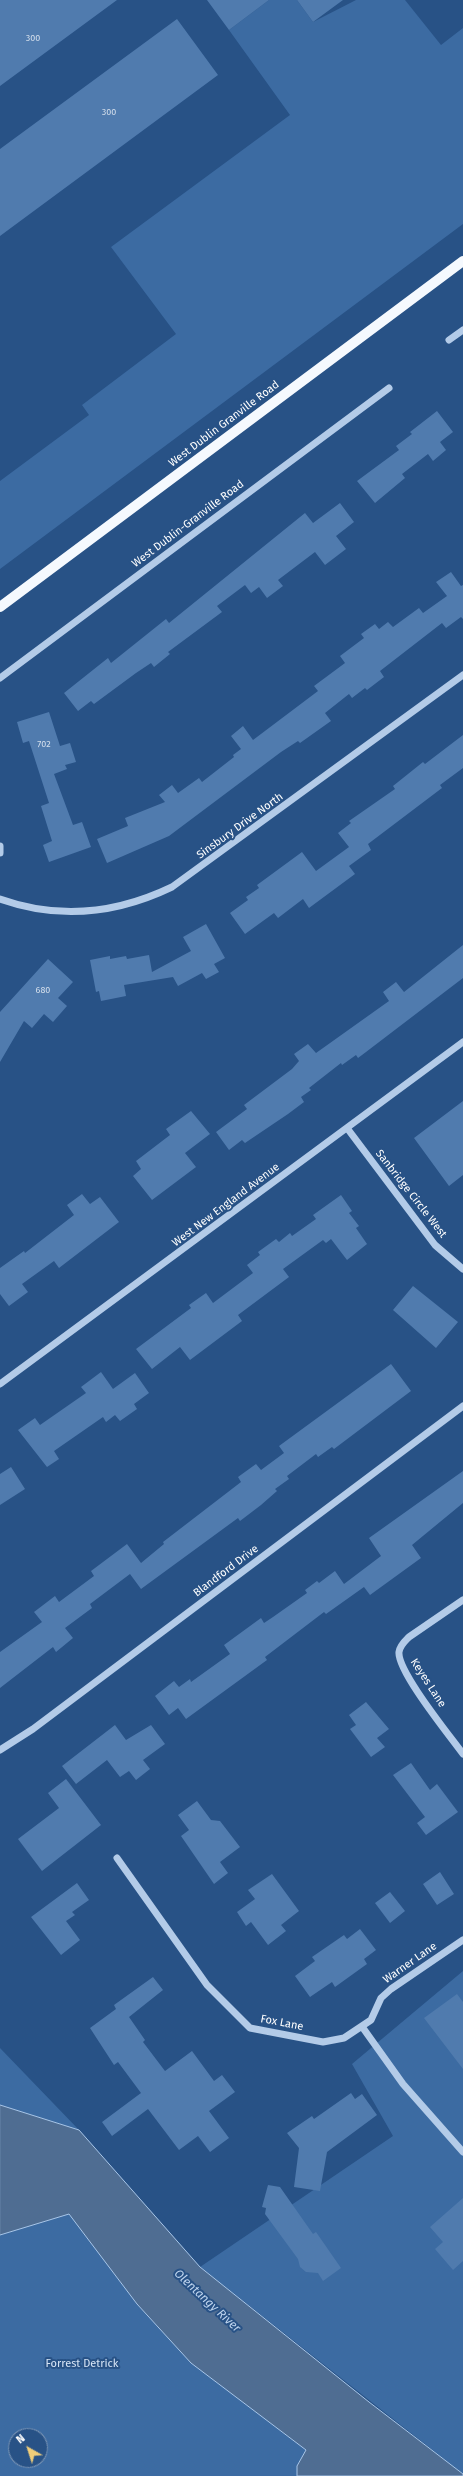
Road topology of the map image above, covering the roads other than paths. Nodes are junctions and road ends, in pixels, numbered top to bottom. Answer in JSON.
{"nodes":[{"id":1,"x":463,"y":261,"type":"edge"},
{"id":2,"x":463,"y":330,"type":"edge"},
{"id":3,"x":449,"y":340,"type":"dead end"},
{"id":4,"x":389,"y":388,"type":"dead end"},
{"id":5,"x":0,"y":607,"type":"edge"},
{"id":6,"x":463,"y":675,"type":"edge"},
{"id":7,"x":0,"y":678,"type":"edge"},
{"id":8,"x":0,"y":846,"type":"edge"},
{"id":9,"x":0,"y":853,"type":"edge"},
{"id":10,"x":0,"y":899,"type":"edge"},
{"id":11,"x":463,"y":1042,"type":"edge"},
{"id":12,"x":347,"y":1128,"type":"junction"},
{"id":13,"x":463,"y":1269,"type":"edge"},
{"id":14,"x":0,"y":1384,"type":"edge"},
{"id":15,"x":463,"y":1406,"type":"edge"},
{"id":16,"x":463,"y":1600,"type":"edge"},
{"id":17,"x":0,"y":1750,"type":"edge"},
{"id":18,"x":463,"y":1754,"type":"edge"},
{"id":19,"x":117,"y":1858,"type":"dead end"},
{"id":20,"x":463,"y":1940,"type":"edge"},
{"id":21,"x":363,"y":2028,"type":"junction"},
{"id":22,"x":463,"y":2152,"type":"edge"}],
"edges":[{"from":1,"to":5,"type":"main road","name":"West Dublin Granville Road"},
{"from":2,"to":3,"type":"street"},
{"from":4,"to":7,"type":"street","name":"West Dublin-Granville Road"},
{"from":6,"to":10,"type":"street","name":"Sinsbury Drive North"},
{"from":8,"to":9,"type":"street"},
{"from":11,"to":12,"type":"street","name":"West New England Avenue"},
{"from":12,"to":13,"type":"street","name":"Sanbridge Circle West"},
{"from":12,"to":14,"type":"street","name":"West New England Avenue"},
{"from":15,"to":17,"type":"street","name":"Blandford Drive"},
{"from":16,"to":18,"type":"street","name":"Keyes Lane"},
{"from":19,"to":21,"type":"street","name":"Fox Lane"},
{"from":20,"to":21,"type":"street","name":"Warner Lane"},
{"from":21,"to":22,"type":"street"}]}
